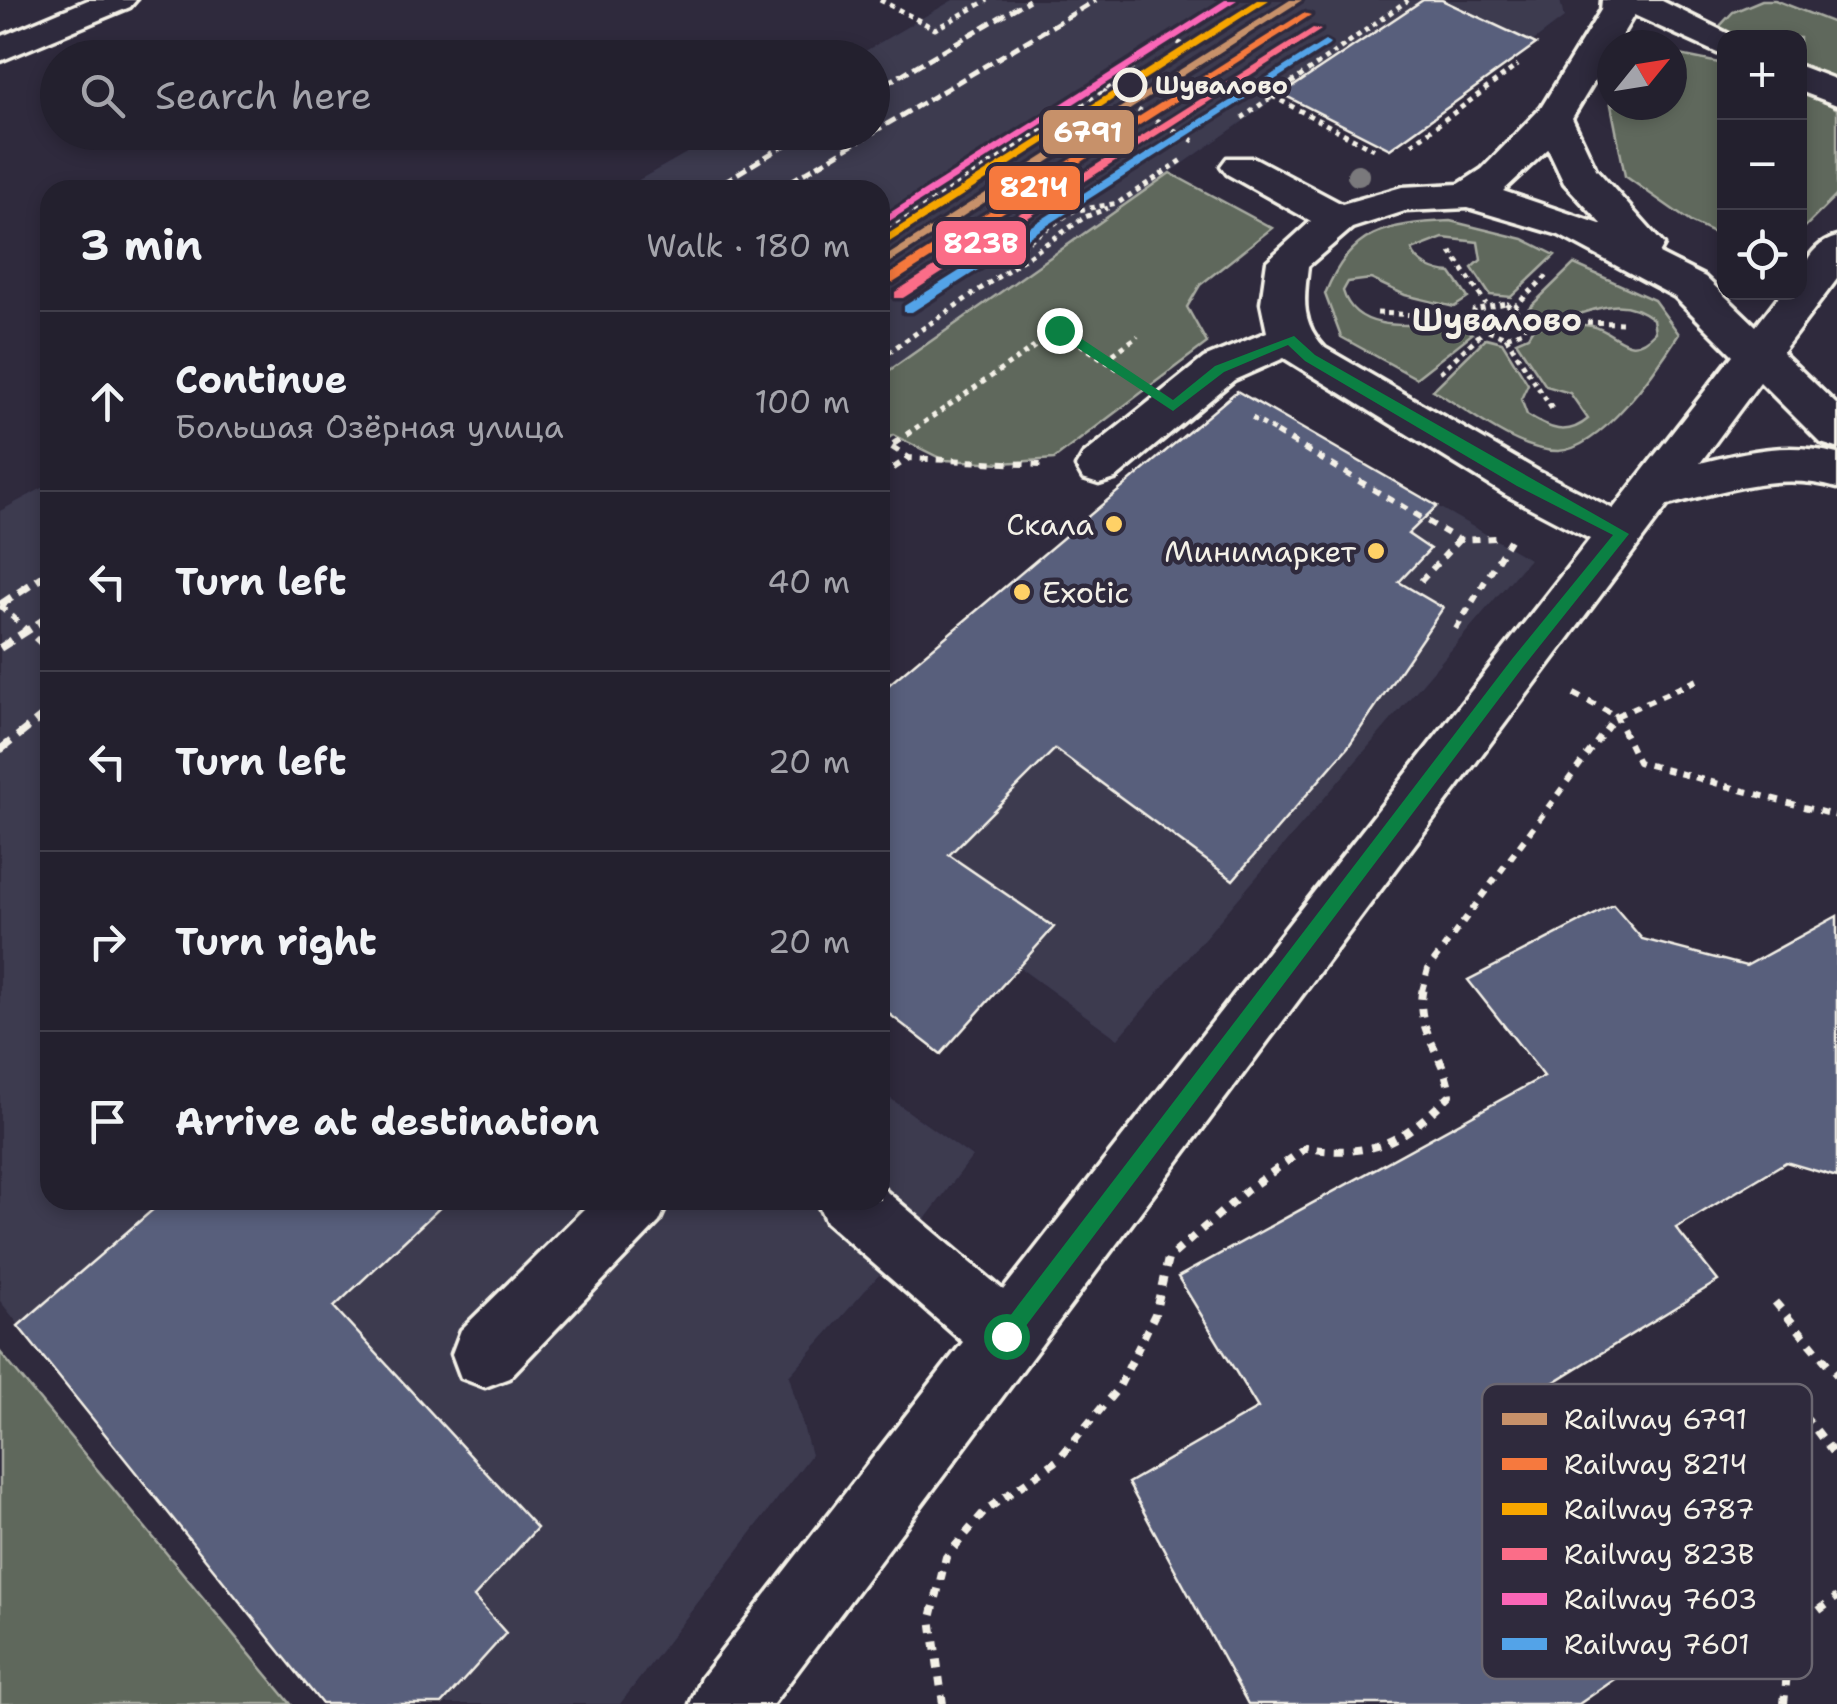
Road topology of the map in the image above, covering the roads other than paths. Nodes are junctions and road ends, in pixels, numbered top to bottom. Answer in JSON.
{"nodes":[{"id":1,"x":113,"y":1,"type":"edge"},
{"id":2,"x":1622,"y":6,"type":"edge"},
{"id":3,"x":1717,"y":42,"type":"edge"},
{"id":4,"x":0,"y":50,"type":"edge"},
{"id":5,"x":1807,"y":81,"type":"edge"},
{"id":6,"x":1837,"y":94,"type":"edge"},
{"id":7,"x":1554,"y":120,"type":"junction"},
{"id":8,"x":1240,"y":166,"type":"road end"},
{"id":9,"x":1468,"y":196,"type":"junction"},
{"id":10,"x":1338,"y":219,"type":"junction"},
{"id":11,"x":1837,"y":250,"type":"edge"},
{"id":12,"x":1690,"y":287,"type":"junction"},
{"id":13,"x":1290,"y":340,"type":"junction"},
{"id":14,"x":1759,"y":352,"type":"junction"},
{"id":15,"x":1837,"y":432,"type":"edge"},
{"id":16,"x":1098,"y":468,"type":"road end"},
{"id":17,"x":1837,"y":471,"type":"edge"},
{"id":18,"x":1656,"y":491,"type":"junction"},
{"id":19,"x":1622,"y":534,"type":"junction"},
{"id":20,"x":627,"y":1210,"type":"edge"},
{"id":21,"x":860,"y":1210,"type":"edge"},
{"id":22,"x":1006,"y":1336,"type":"junction"},
{"id":23,"x":485,"y":1354,"type":"dead end"},
{"id":24,"x":727,"y":1704,"type":"edge"}],
"edges":[{"from":1,"to":4,"type":"street"},
{"from":2,"to":3,"type":"street"},
{"from":2,"to":7,"type":"street"},
{"from":5,"to":6,"type":"street"},
{"from":7,"to":9,"type":"street"},
{"from":7,"to":12,"type":"street"},
{"from":8,"to":10,"type":"street"},
{"from":9,"to":10,"type":"street"},
{"from":9,"to":12,"type":"street"},
{"from":10,"to":13,"type":"street"},
{"from":11,"to":14,"type":"street"},
{"from":12,"to":14,"type":"street"},
{"from":13,"to":16,"type":"street"},
{"from":13,"to":19,"type":"street"},
{"from":14,"to":15,"type":"street"},
{"from":14,"to":18,"type":"street"},
{"from":17,"to":18,"type":"street"},
{"from":18,"to":19,"type":"street"},
{"from":19,"to":22,"type":"street"},
{"from":20,"to":23,"type":"street"},
{"from":21,"to":22,"type":"street"},
{"from":22,"to":24,"type":"street"}]}
